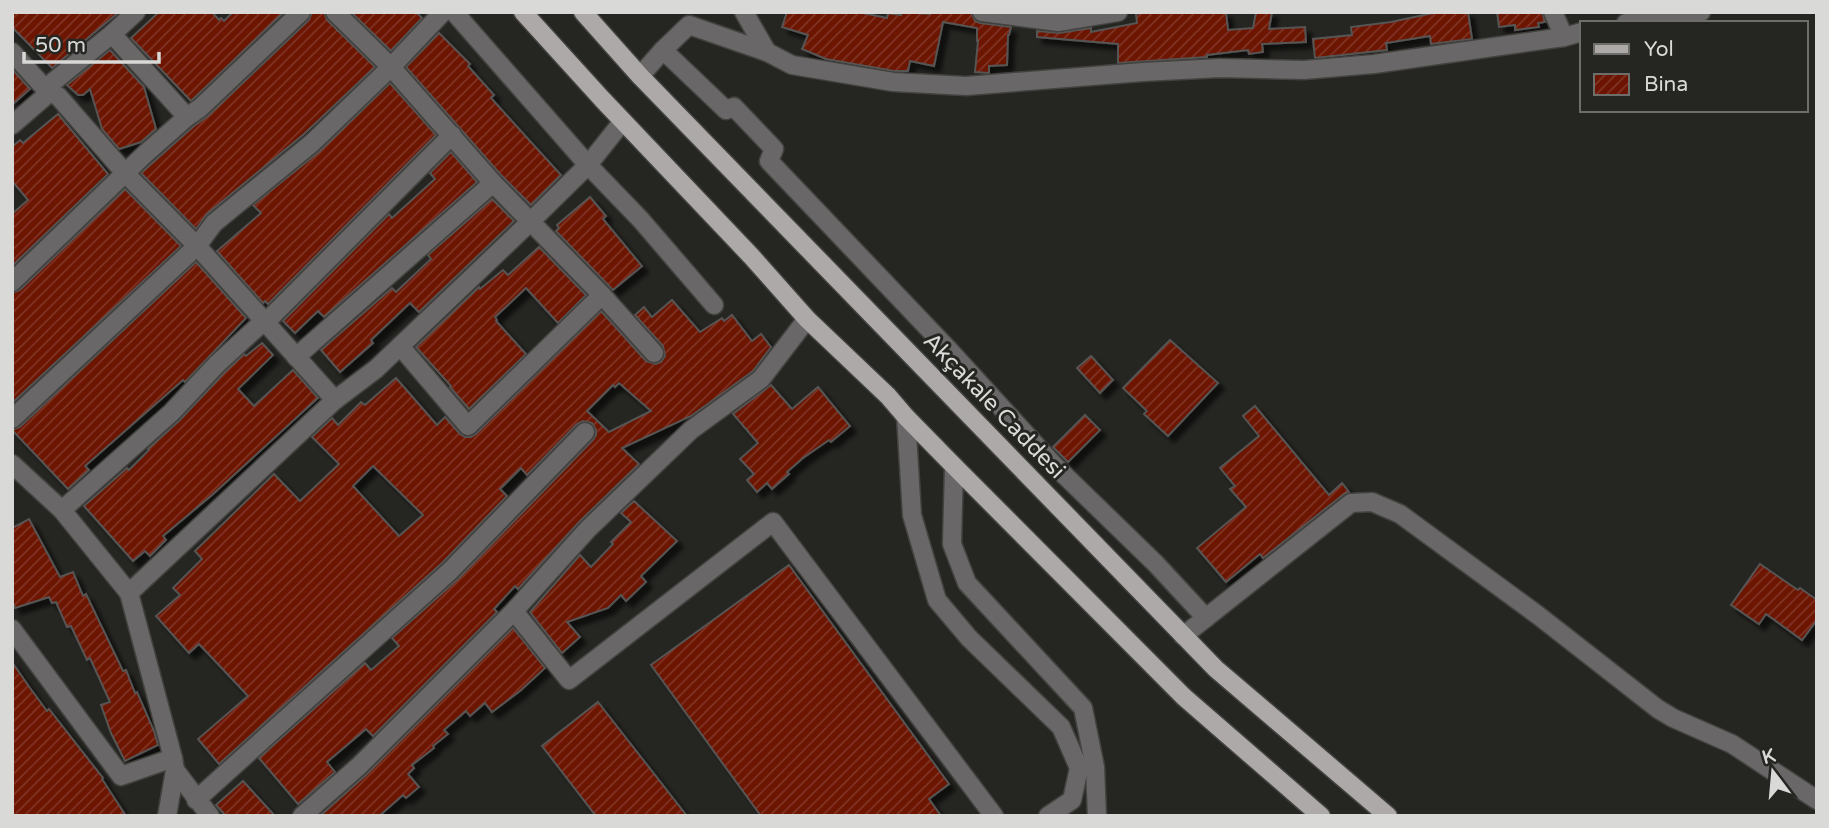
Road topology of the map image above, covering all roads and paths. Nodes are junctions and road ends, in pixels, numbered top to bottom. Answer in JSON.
{"nodes":[{"id":1,"x":136,"y":12,"type":"edge"},
{"id":2,"x":301,"y":12,"type":"edge"},
{"id":3,"x":335,"y":12,"type":"edge"},
{"id":4,"x":443,"y":12,"type":"edge"},
{"id":5,"x":454,"y":12,"type":"edge"},
{"id":6,"x":523,"y":12,"type":"edge"},
{"id":7,"x":583,"y":12,"type":"edge"},
{"id":8,"x":703,"y":12,"type":"edge"},
{"id":9,"x":744,"y":12,"type":"edge"},
{"id":10,"x":982,"y":12,"type":"edge"},
{"id":11,"x":1553,"y":12,"type":"edge"},
{"id":12,"x":1701,"y":12,"type":"edge"},
{"id":13,"x":1112,"y":13,"type":"edge"},
{"id":14,"x":1640,"y":21,"type":"edge"},
{"id":15,"x":689,"y":25,"type":"junction"},
{"id":16,"x":1580,"y":33,"type":"edge"},
{"id":17,"x":113,"y":34,"type":"junction"},
{"id":18,"x":1564,"y":37,"type":"junction"},
{"id":19,"x":663,"y":50,"type":"junction"},
{"id":20,"x":12,"y":52,"type":"edge"},
{"id":21,"x":767,"y":52,"type":"junction"},
{"id":22,"x":391,"y":68,"type":"junction"},
{"id":23,"x":640,"y":76,"type":"junction"},
{"id":24,"x":49,"y":93,"type":"junction"},
{"id":25,"x":187,"y":117,"type":"junction"},
{"id":26,"x":623,"y":121,"type":"junction"},
{"id":27,"x":12,"y":125,"type":"edge"},
{"id":28,"x":452,"y":135,"type":"junction"},
{"id":29,"x":588,"y":165,"type":"junction"},
{"id":30,"x":125,"y":173,"type":"junction"},
{"id":31,"x":493,"y":183,"type":"junction"},
{"id":32,"x":530,"y":222,"type":"junction"},
{"id":33,"x":198,"y":246,"type":"junction"},
{"id":34,"x":12,"y":282,"type":"edge"},
{"id":35,"x":601,"y":295,"type":"junction"},
{"id":36,"x":714,"y":305,"type":"dead end"},
{"id":37,"x":807,"y":319,"type":"junction"},
{"id":38,"x":264,"y":321,"type":"junction"},
{"id":39,"x":400,"y":346,"type":"junction"},
{"id":40,"x":653,"y":353,"type":"dead end"},
{"id":41,"x":296,"y":356,"type":"junction"},
{"id":42,"x":335,"y":400,"type":"junction"},
{"id":43,"x":906,"y":417,"type":"junction"},
{"id":44,"x":12,"y":419,"type":"edge"},
{"id":45,"x":585,"y":432,"type":"dead end"},
{"id":46,"x":954,"y":466,"type":"junction"},
{"id":47,"x":14,"y":470,"type":"edge"},
{"id":48,"x":62,"y":510,"type":"junction"},
{"id":49,"x":129,"y":593,"type":"junction"},
{"id":50,"x":514,"y":611,"type":"junction"},
{"id":51,"x":1206,"y":618,"type":"junction"},
{"id":52,"x":12,"y":629,"type":"edge"},
{"id":53,"x":1183,"y":636,"type":"junction"},
{"id":54,"x":20,"y":653,"type":"edge"},
{"id":55,"x":174,"y":764,"type":"junction"},
{"id":56,"x":196,"y":800,"type":"junction"},
{"id":57,"x":1817,"y":800,"type":"edge"},
{"id":58,"x":167,"y":816,"type":"edge"},
{"id":59,"x":209,"y":816,"type":"edge"},
{"id":60,"x":302,"y":816,"type":"edge"},
{"id":61,"x":993,"y":816,"type":"edge"},
{"id":62,"x":1048,"y":816,"type":"edge"},
{"id":63,"x":1097,"y":816,"type":"edge"},
{"id":64,"x":1321,"y":816,"type":"edge"},
{"id":65,"x":1388,"y":816,"type":"edge"}],
"edges":[{"from":1,"to":17,"type":"street"},
{"from":2,"to":25,"type":"street"},
{"from":3,"to":22,"type":"street"},
{"from":4,"to":22,"type":"street"},
{"from":5,"to":29,"type":"street"},
{"from":6,"to":26,"type":"main road"},
{"from":7,"to":23,"type":"main road","name":"Akçakale Caddesi"},
{"from":8,"to":15,"type":"street"},
{"from":9,"to":21,"type":"street"},
{"from":10,"to":13,"type":"street"},
{"from":11,"to":18,"type":"street"},
{"from":12,"to":14,"type":"street"},
{"from":15,"to":19,"type":"street"},
{"from":15,"to":21,"type":"street"},
{"from":16,"to":18,"type":"street"},
{"from":17,"to":24,"type":"street"},
{"from":17,"to":25,"type":"street"},
{"from":18,"to":21,"type":"street"},
{"from":19,"to":23,"type":"street"},
{"from":19,"to":51,"type":"street"},
{"from":20,"to":24,"type":"street"},
{"from":22,"to":28,"type":"street"},
{"from":22,"to":33,"type":"street"},
{"from":23,"to":53,"type":"main road","name":"Akçakale Caddesi"},
{"from":24,"to":27,"type":"street"},
{"from":24,"to":30,"type":"street"},
{"from":25,"to":30,"type":"street"},
{"from":26,"to":29,"type":"street"},
{"from":26,"to":37,"type":"main road"},
{"from":28,"to":31,"type":"street"},
{"from":28,"to":38,"type":"street"},
{"from":29,"to":32,"type":"street"},
{"from":29,"to":36,"type":"street"},
{"from":30,"to":33,"type":"street"},
{"from":30,"to":34,"type":"street"},
{"from":31,"to":32,"type":"street"},
{"from":31,"to":41,"type":"street"},
{"from":32,"to":35,"type":"street"},
{"from":32,"to":39,"type":"street"},
{"from":33,"to":38,"type":"street"},
{"from":33,"to":44,"type":"street"},
{"from":35,"to":39,"type":"street"},
{"from":35,"to":40,"type":"street"},
{"from":37,"to":43,"type":"main road"},
{"from":37,"to":50,"type":"street"},
{"from":38,"to":41,"type":"street"},
{"from":38,"to":48,"type":"street"},
{"from":39,"to":42,"type":"street"},
{"from":41,"to":42,"type":"street"},
{"from":42,"to":49,"type":"street"},
{"from":43,"to":46,"type":"main road"},
{"from":43,"to":62,"type":"street"},
{"from":45,"to":56,"type":"street"},
{"from":46,"to":63,"type":"street"},
{"from":46,"to":64,"type":"main road"},
{"from":47,"to":48,"type":"street"},
{"from":48,"to":49,"type":"street"},
{"from":49,"to":55,"type":"street"},
{"from":50,"to":60,"type":"street"},
{"from":50,"to":61,"type":"street"},
{"from":51,"to":53,"type":"street"},
{"from":51,"to":57,"type":"street"},
{"from":52,"to":54,"type":"street"},
{"from":53,"to":65,"type":"main road","name":"Akçakale Caddesi"},
{"from":54,"to":55,"type":"street"},
{"from":55,"to":56,"type":"street"},
{"from":55,"to":58,"type":"street"},
{"from":56,"to":59,"type":"street"}]}
